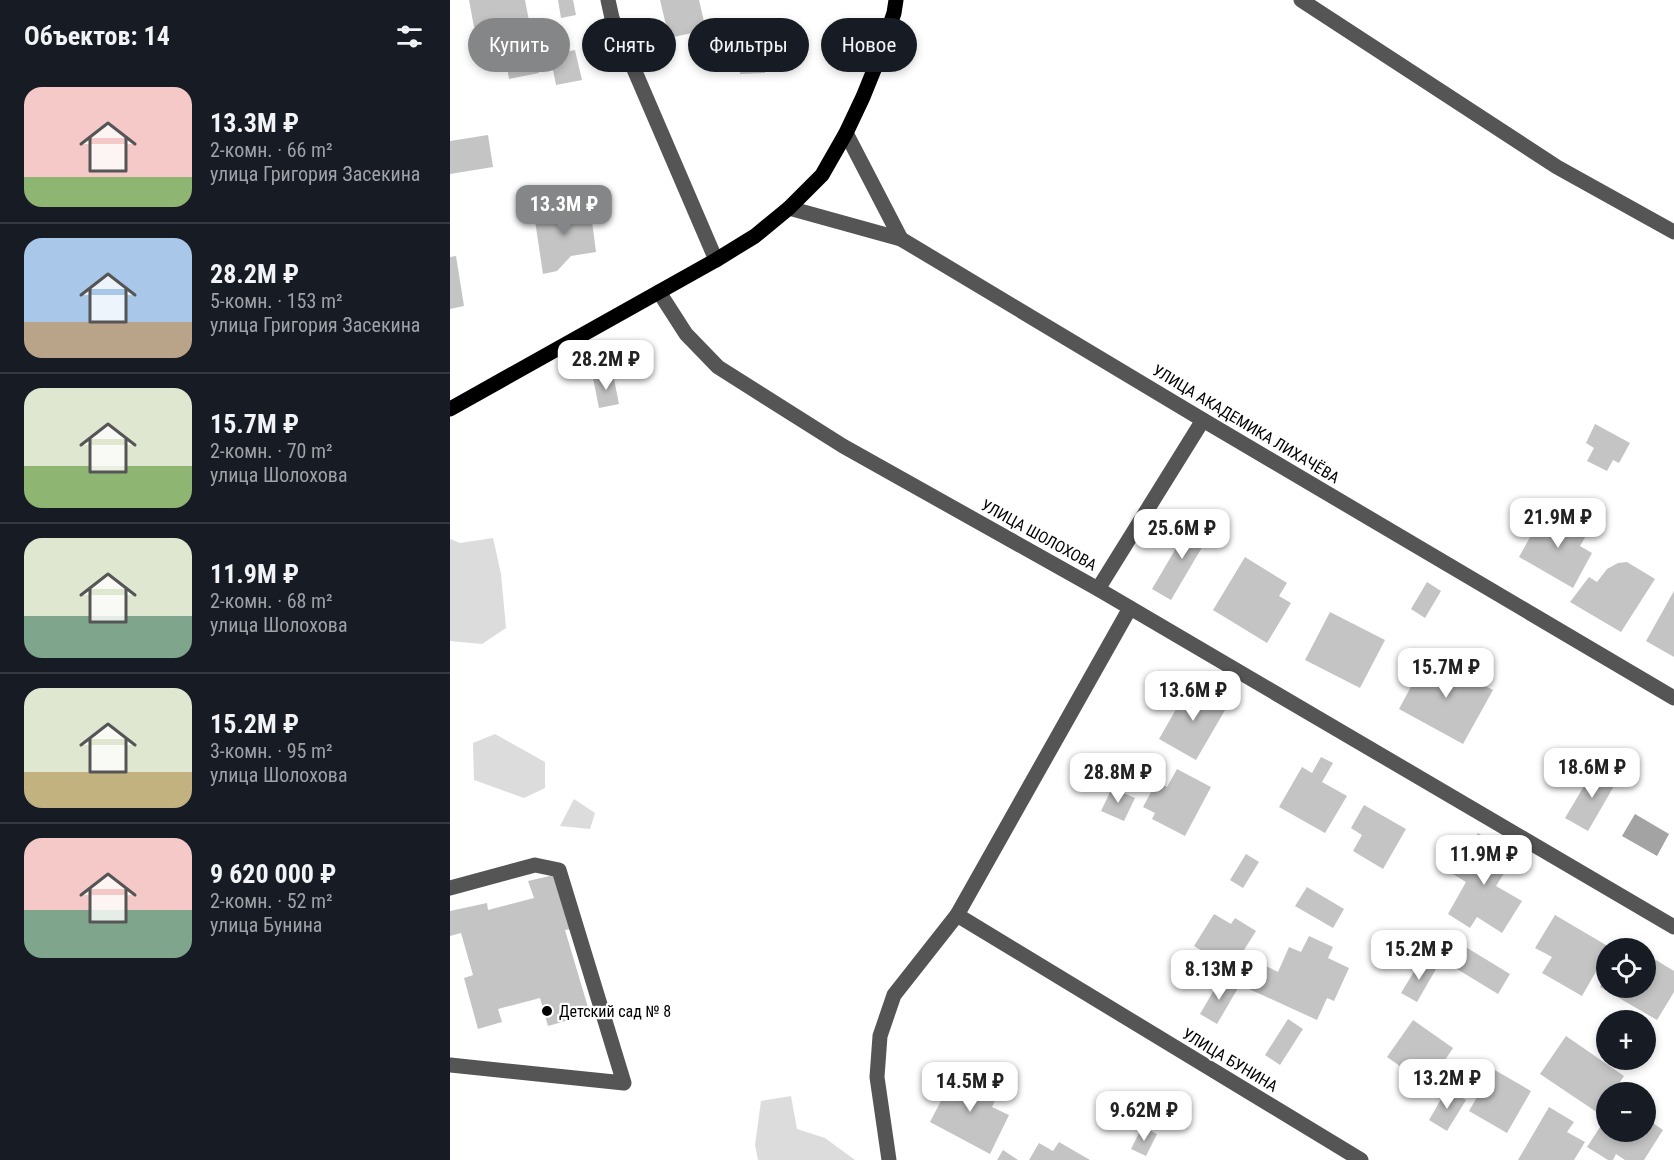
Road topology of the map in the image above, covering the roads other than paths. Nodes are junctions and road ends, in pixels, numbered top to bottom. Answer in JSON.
{"nodes":[{"id":1,"x":608,"y":0,"type":"edge"},
{"id":2,"x":896,"y":0,"type":"edge"},
{"id":3,"x":1301,"y":0,"type":"edge"},
{"id":4,"x":846,"y":133,"type":"junction"},
{"id":5,"x":789,"y":208,"type":"junction"},
{"id":6,"x":1674,"y":232,"type":"edge"},
{"id":7,"x":901,"y":239,"type":"junction"},
{"id":8,"x":716,"y":260,"type":"junction"},
{"id":9,"x":659,"y":292,"type":"junction"},
{"id":10,"x":450,"y":409,"type":"edge"},
{"id":11,"x":1203,"y":420,"type":"junction"},
{"id":12,"x":1098,"y":589,"type":"junction"},
{"id":13,"x":1130,"y":608,"type":"junction"},
{"id":14,"x":1674,"y":698,"type":"edge"},
{"id":15,"x":450,"y":888,"type":"edge"},
{"id":16,"x":957,"y":915,"type":"junction"},
{"id":17,"x":1674,"y":927,"type":"edge"},
{"id":18,"x":450,"y":1065,"type":"edge"},
{"id":19,"x":889,"y":1160,"type":"edge"},
{"id":20,"x":1361,"y":1160,"type":"edge"}],
"edges":[{"from":1,"to":8,"type":"street"},
{"from":2,"to":4,"type":"main road"},
{"from":3,"to":6,"type":"street"},
{"from":4,"to":5,"type":"main road"},
{"from":4,"to":7,"type":"street"},
{"from":5,"to":7,"type":"street","name":"УЛИЦА АКАДЕМИКА ЛИХАЧЁВА"},
{"from":5,"to":8,"type":"main road"},
{"from":7,"to":11,"type":"street","name":"УЛИЦА АКАДЕМИКА ЛИХАЧЁВА"},
{"from":8,"to":9,"type":"main road"},
{"from":9,"to":10,"type":"main road"},
{"from":9,"to":12,"type":"street","name":"УЛИЦА ШОЛОХОВА"},
{"from":11,"to":12,"type":"street"},
{"from":11,"to":14,"type":"street","name":"УЛИЦА АКАДЕМИКА ЛИХАЧЁВА"},
{"from":12,"to":13,"type":"street","name":"УЛИЦА ШОЛОХОВА"},
{"from":13,"to":16,"type":"street"},
{"from":13,"to":17,"type":"street","name":"УЛИЦА ШОЛОХОВА"},
{"from":15,"to":18,"type":"street"},
{"from":16,"to":19,"type":"street"},
{"from":16,"to":20,"type":"street","name":"УЛИЦА БУНИНА"}]}
